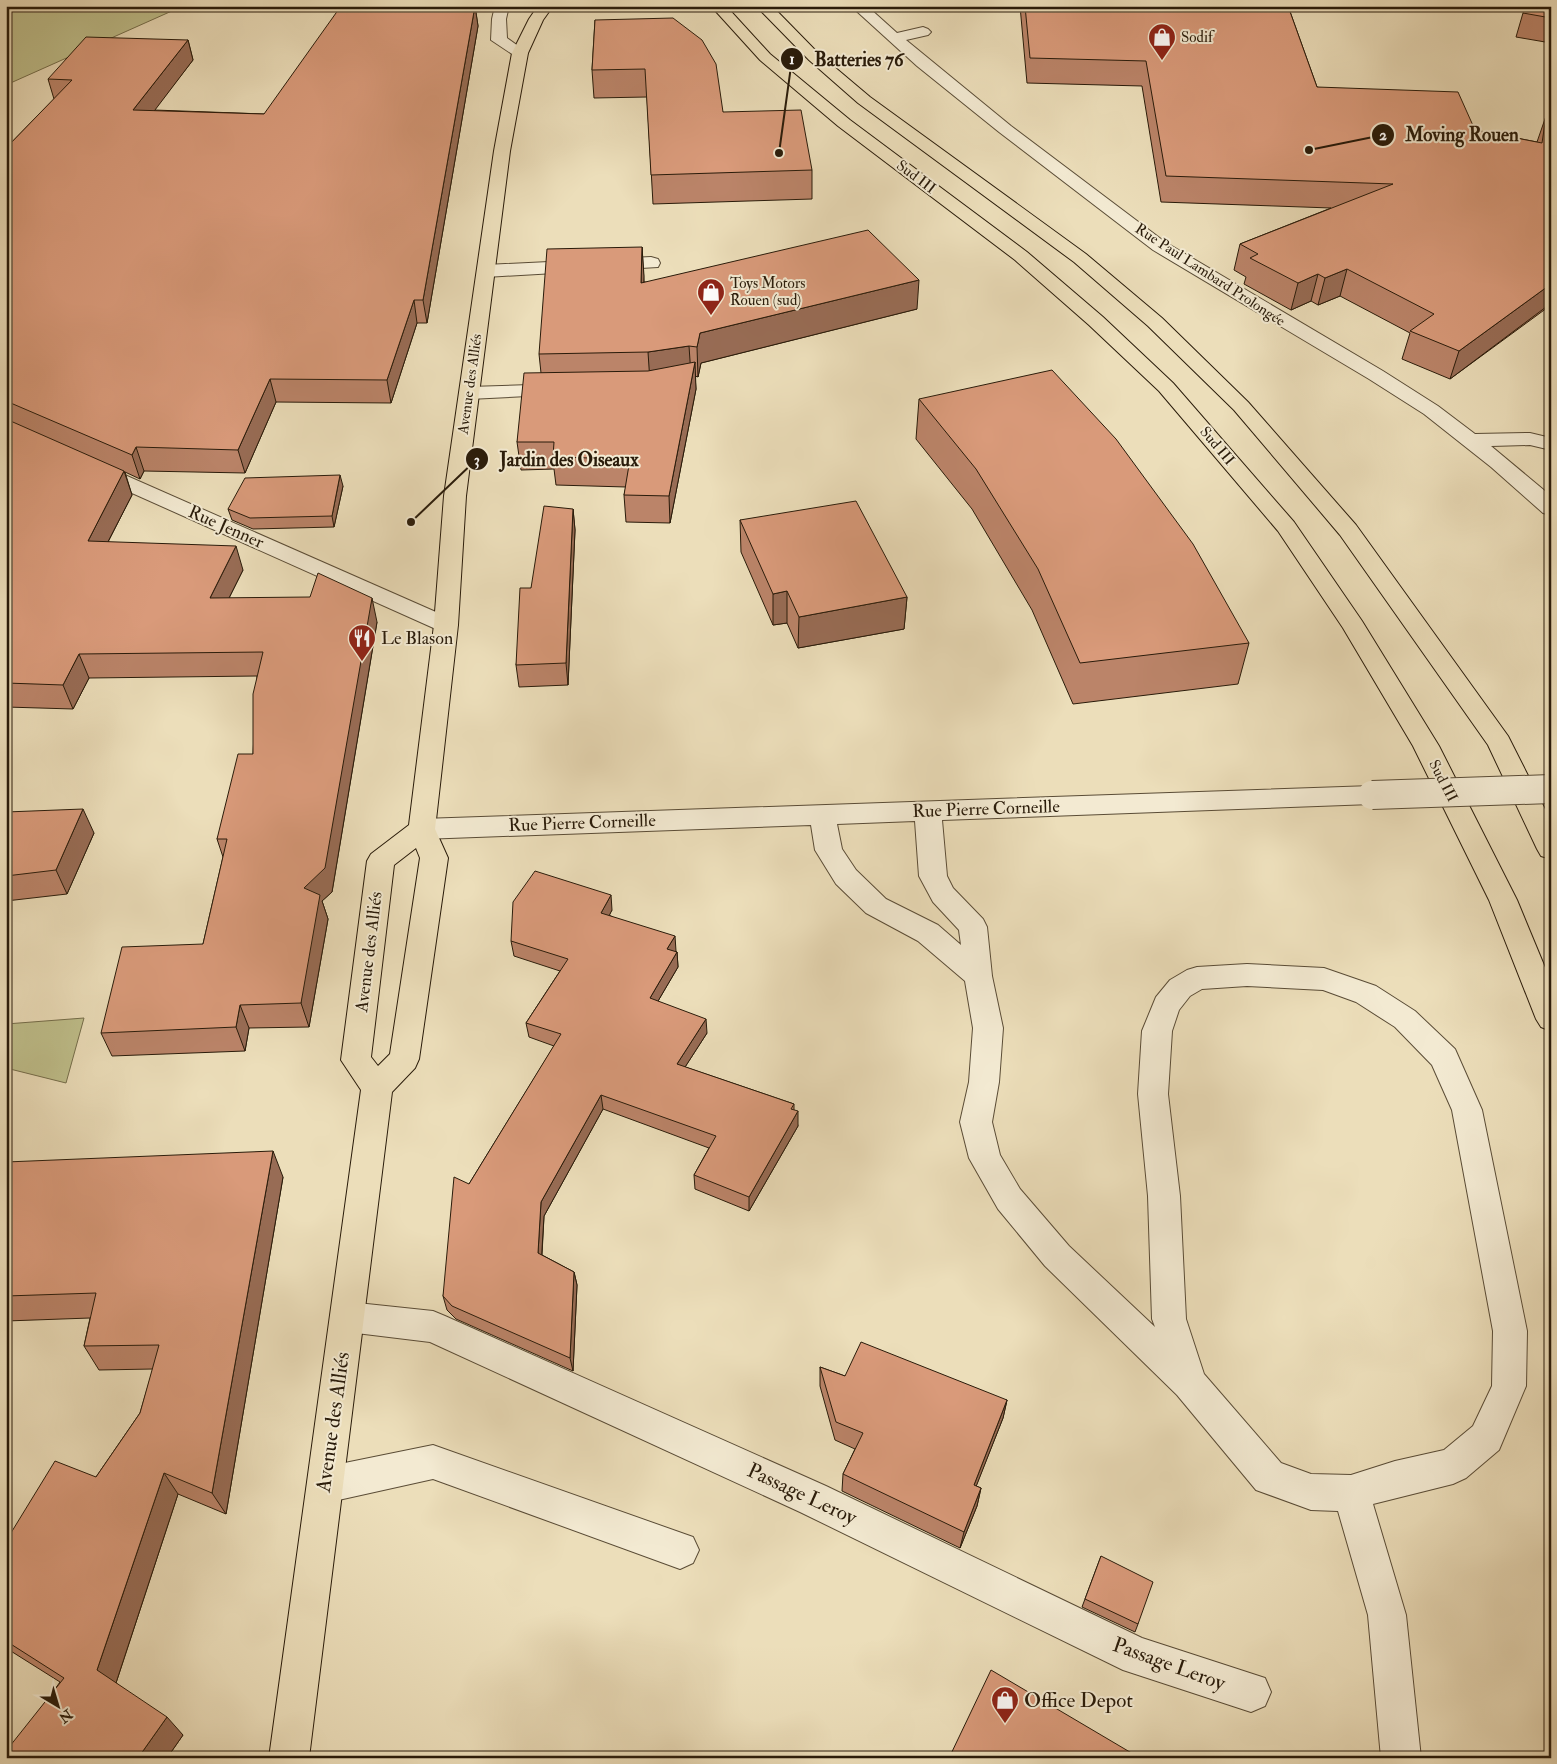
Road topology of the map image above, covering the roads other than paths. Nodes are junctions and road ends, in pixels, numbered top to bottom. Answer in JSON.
{"nodes":[{"id":1,"x":502,"y":6,"type":"edge"},
{"id":2,"x":546,"y":6,"type":"edge"},
{"id":3,"x":718,"y":6,"type":"edge"},
{"id":4,"x":763,"y":6,"type":"edge"},
{"id":5,"x":858,"y":6,"type":"edge"},
{"id":6,"x":923,"y":32,"type":"dead end"},
{"id":7,"x":896,"y":38,"type":"junction"},
{"id":8,"x":520,"y":53,"type":"junction"},
{"id":9,"x":651,"y":263,"type":"dead end"},
{"id":10,"x":486,"y":271,"type":"junction"},
{"id":11,"x":581,"y":390,"type":"edge"},
{"id":12,"x":469,"y":393,"type":"junction"},
{"id":13,"x":1472,"y":440,"type":"junction"},
{"id":14,"x":1551,"y":444,"type":"edge"},
{"id":15,"x":78,"y":461,"type":"edge"},
{"id":16,"x":1551,"y":508,"type":"edge"},
{"id":17,"x":446,"y":625,"type":"junction"},
{"id":18,"x":1551,"y":789,"type":"edge"},
{"id":19,"x":928,"y":811,"type":"junction"},
{"id":20,"x":822,"y":815,"type":"junction"},
{"id":21,"x":422,"y":829,"type":"junction"},
{"id":22,"x":1551,"y":849,"type":"edge"},
{"id":23,"x":978,"y":976,"type":"junction"},
{"id":24,"x":1551,"y":1019,"type":"edge"},
{"id":25,"x":378,"y":1087,"type":"junction"},
{"id":26,"x":348,"y":1317,"type":"junction"},
{"id":27,"x":1189,"y":1383,"type":"junction"},
{"id":28,"x":325,"y":1485,"type":"junction"},
{"id":29,"x":1351,"y":1493,"type":"junction"},
{"id":30,"x":680,"y":1550,"type":"dead end"},
{"id":31,"x":1251,"y":1692,"type":"dead end"},
{"id":32,"x":289,"y":1758,"type":"edge"},
{"id":33,"x":1401,"y":1758,"type":"edge"}],
"edges":[{"from":1,"to":8,"type":"street"},
{"from":2,"to":8,"type":"main road","name":"Avenue des Alliés"},
{"from":3,"to":24,"type":"main road","name":"Sud III"},
{"from":4,"to":22,"type":"main road","name":"Sud III"},
{"from":5,"to":7,"type":"street","name":"Rue Paul Lambard Prolongée"},
{"from":6,"to":7,"type":"street"},
{"from":7,"to":13,"type":"street","name":"Rue Paul Lambard Prolongée"},
{"from":8,"to":10,"type":"main road","name":"Avenue des Alliés"},
{"from":9,"to":10,"type":"street"},
{"from":10,"to":12,"type":"main road","name":"Avenue des Alliés"},
{"from":11,"to":12,"type":"street"},
{"from":12,"to":17,"type":"main road","name":"Avenue des Alliés"},
{"from":13,"to":14,"type":"street"},
{"from":13,"to":16,"type":"street","name":"Rue Paul Lambard Prolongée"},
{"from":15,"to":17,"type":"street","name":"Rue Jenner"},
{"from":17,"to":21,"type":"main road","name":"Avenue des Alliés"},
{"from":18,"to":19,"type":"street","name":"Rue Pierre Corneille","bridge":true},
{"from":19,"to":20,"type":"street","name":"Rue Pierre Corneille"},
{"from":19,"to":23,"type":"street"},
{"from":20,"to":21,"type":"street","name":"Rue Pierre Corneille"},
{"from":20,"to":23,"type":"street"},
{"from":21,"to":25,"type":"main road","name":"Avenue des Alliés"},
{"from":21,"to":25,"type":"main road","name":"Avenue des Alliés"},
{"from":23,"to":27,"type":"street"},
{"from":25,"to":26,"type":"main road","name":"Avenue des Alliés"},
{"from":26,"to":28,"type":"main road","name":"Avenue des Alliés"},
{"from":26,"to":31,"type":"street","name":"Passage Leroy"},
{"from":27,"to":29,"type":"street"},
{"from":27,"to":29,"type":"street"},
{"from":28,"to":30,"type":"street"},
{"from":28,"to":32,"type":"main road","name":"Avenue des Alliés"},
{"from":29,"to":33,"type":"street"}]}
